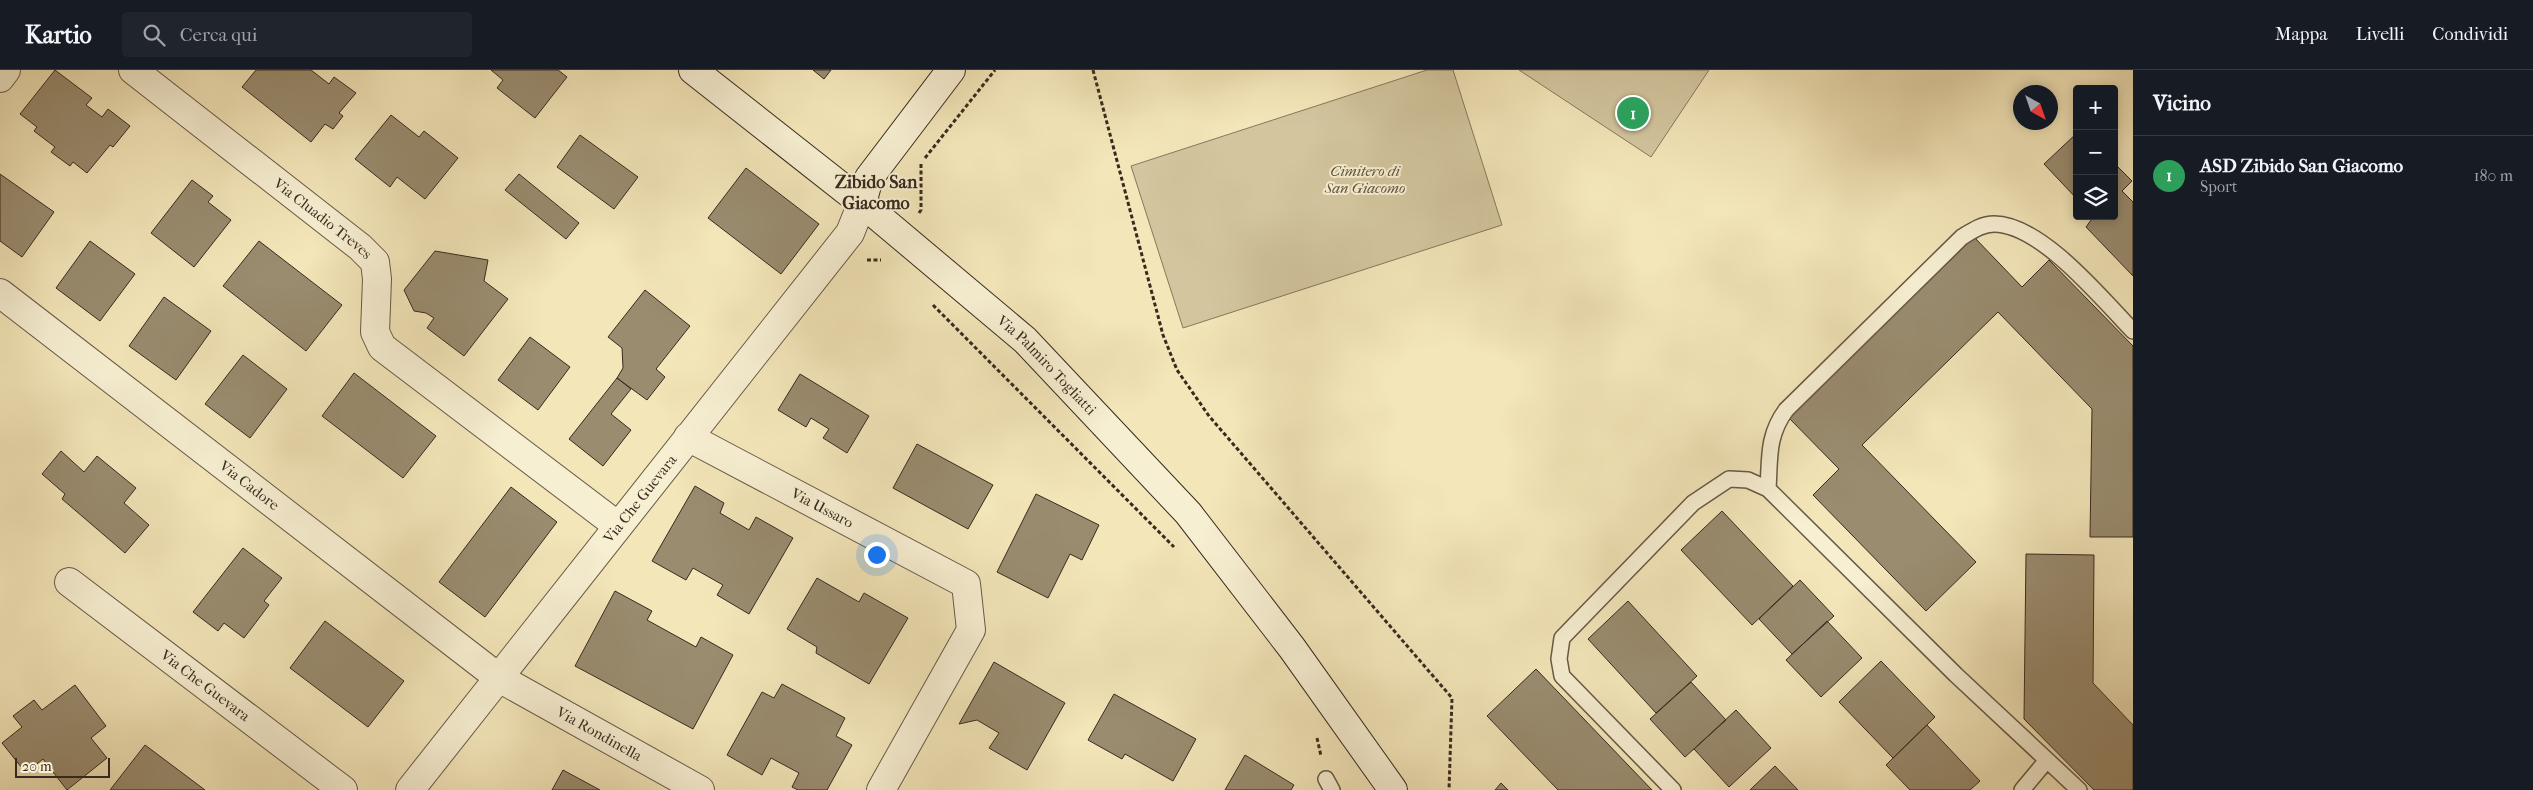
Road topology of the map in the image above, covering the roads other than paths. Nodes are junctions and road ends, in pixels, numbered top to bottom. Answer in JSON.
{"nodes":[{"id":1,"x":6,"y":70,"type":"edge"},
{"id":2,"x":133,"y":70,"type":"edge"},
{"id":3,"x":693,"y":70,"type":"edge"},
{"id":4,"x":951,"y":70,"type":"edge"},
{"id":5,"x":0,"y":78,"type":"edge"},
{"id":6,"x":862,"y":203,"type":"junction"},
{"id":7,"x":0,"y":293,"type":"edge"},
{"id":8,"x":2133,"y":332,"type":"edge"},
{"id":9,"x":688,"y":437,"type":"junction"},
{"id":10,"x":1768,"y":489,"type":"junction"},
{"id":11,"x":618,"y":526,"type":"junction"},
{"id":12,"x":69,"y":582,"type":"dead end"},
{"id":13,"x":499,"y":678,"type":"junction"},
{"id":14,"x":1340,"y":718,"type":"junction"},
{"id":15,"x":2047,"y":760,"type":"junction"},
{"id":16,"x":342,"y":790,"type":"edge"},
{"id":17,"x":410,"y":790,"type":"edge"},
{"id":18,"x":700,"y":790,"type":"edge"},
{"id":19,"x":881,"y":790,"type":"edge"},
{"id":20,"x":1377,"y":790,"type":"edge"},
{"id":21,"x":1393,"y":790,"type":"edge"},
{"id":22,"x":1673,"y":790,"type":"edge"},
{"id":23,"x":2022,"y":790,"type":"edge"},
{"id":24,"x":2079,"y":790,"type":"edge"}],
"edges":[{"from":1,"to":5,"type":"street"},
{"from":2,"to":11,"type":"street","name":"Via Cluadio Treves"},
{"from":3,"to":6,"type":"street","name":"Via Palmiro Togliatti"},
{"from":4,"to":6,"type":"street","name":"Via Che Guevara"},
{"from":6,"to":9,"type":"street","name":"Via Che Guevara"},
{"from":6,"to":14,"type":"street","name":"Via Palmiro Togliatti"},
{"from":7,"to":13,"type":"street","name":"Via Cadore"},
{"from":8,"to":10,"type":"lane"},
{"from":9,"to":11,"type":"street","name":"Via Che Guevara"},
{"from":9,"to":19,"type":"street","name":"Via Ussaro"},
{"from":10,"to":15,"type":"lane"},
{"from":10,"to":22,"type":"lane"},
{"from":11,"to":13,"type":"street","name":"Via Che Guevara"},
{"from":12,"to":16,"type":"street","name":"Via Che Guevara"},
{"from":13,"to":17,"type":"street","name":"Via Che Guevara"},
{"from":13,"to":18,"type":"street","name":"Via Rondinella"},
{"from":14,"to":20,"type":"street","name":"Via Palmiro Togliatti"},
{"from":14,"to":21,"type":"street","name":"Via Palmiro Togliatti"},
{"from":15,"to":23,"type":"lane"},
{"from":15,"to":24,"type":"lane"}]}
